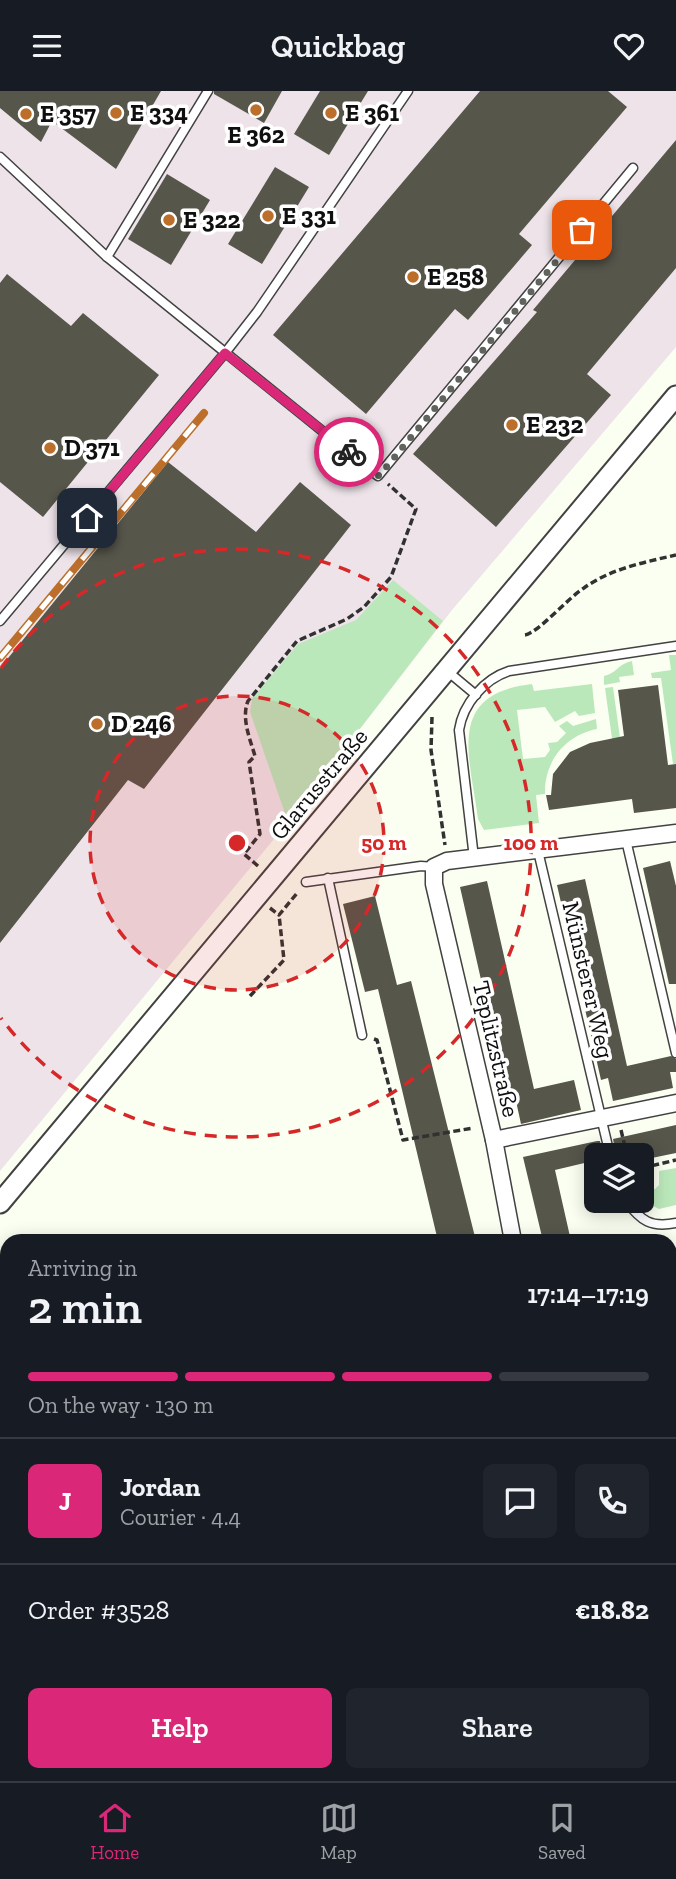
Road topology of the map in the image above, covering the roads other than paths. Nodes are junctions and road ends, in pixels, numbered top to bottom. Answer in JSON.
{"nodes":[{"id":1,"x":208,"y":91,"type":"edge"},
{"id":2,"x":408,"y":91,"type":"edge"},
{"id":3,"x":0,"y":157,"type":"edge"},
{"id":4,"x":633,"y":168,"type":"dead end"},
{"id":5,"x":107,"y":257,"type":"junction"},
{"id":6,"x":225,"y":353,"type":"junction"},
{"id":7,"x":676,"y":396,"type":"edge"},
{"id":8,"x":0,"y":621,"type":"edge"},
{"id":9,"x":676,"y":646,"type":"edge"},
{"id":10,"x":443,"y":674,"type":"junction"},
{"id":11,"x":476,"y":695,"type":"junction"},
{"id":12,"x":676,"y":833,"type":"edge"},
{"id":13,"x":626,"y":840,"type":"junction"},
{"id":14,"x":538,"y":851,"type":"junction"},
{"id":15,"x":474,"y":858,"type":"junction"},
{"id":16,"x":440,"y":864,"type":"junction"},
{"id":17,"x":328,"y":879,"type":"junction"},
{"id":18,"x":306,"y":882,"type":"road end"},
{"id":19,"x":362,"y":1035,"type":"road end"},
{"id":20,"x":676,"y":1053,"type":"edge"},
{"id":21,"x":676,"y":1103,"type":"edge"},
{"id":22,"x":600,"y":1118,"type":"junction"},
{"id":23,"x":493,"y":1132,"type":"junction"},
{"id":24,"x":607,"y":1143,"type":"edge"},
{"id":25,"x":0,"y":1203,"type":"edge"},
{"id":26,"x":635,"y":1213,"type":"edge"},
{"id":27,"x":676,"y":1223,"type":"edge"},
{"id":28,"x":512,"y":1234,"type":"edge"}],
"edges":[{"from":1,"to":5,"type":"lane"},
{"from":2,"to":6,"type":"lane"},
{"from":3,"to":5,"type":"lane"},
{"from":4,"to":6,"type":"lane"},
{"from":5,"to":6,"type":"lane"},
{"from":6,"to":8,"type":"lane"},
{"from":7,"to":10,"type":"street","name":"Glarusstraße"},
{"from":9,"to":11,"type":"lane"},
{"from":10,"to":11,"type":"lane"},
{"from":10,"to":25,"type":"street","name":"Glarusstraße"},
{"from":11,"to":15,"type":"lane"},
{"from":12,"to":13,"type":"street"},
{"from":13,"to":14,"type":"street"},
{"from":13,"to":20,"type":"lane"},
{"from":14,"to":15,"type":"street"},
{"from":14,"to":22,"type":"lane","name":"Münsterer Weg"},
{"from":15,"to":16,"type":"street"},
{"from":16,"to":17,"type":"lane"},
{"from":16,"to":23,"type":"street","name":"Teplitzstraße"},
{"from":17,"to":18,"type":"lane"},
{"from":17,"to":19,"type":"lane"},
{"from":21,"to":22,"type":"street"},
{"from":22,"to":23,"type":"street"},
{"from":22,"to":24,"type":"lane","name":"Münsterer Weg"},
{"from":23,"to":28,"type":"street","name":"Teplitzstraße"},
{"from":26,"to":27,"type":"lane"}]}
